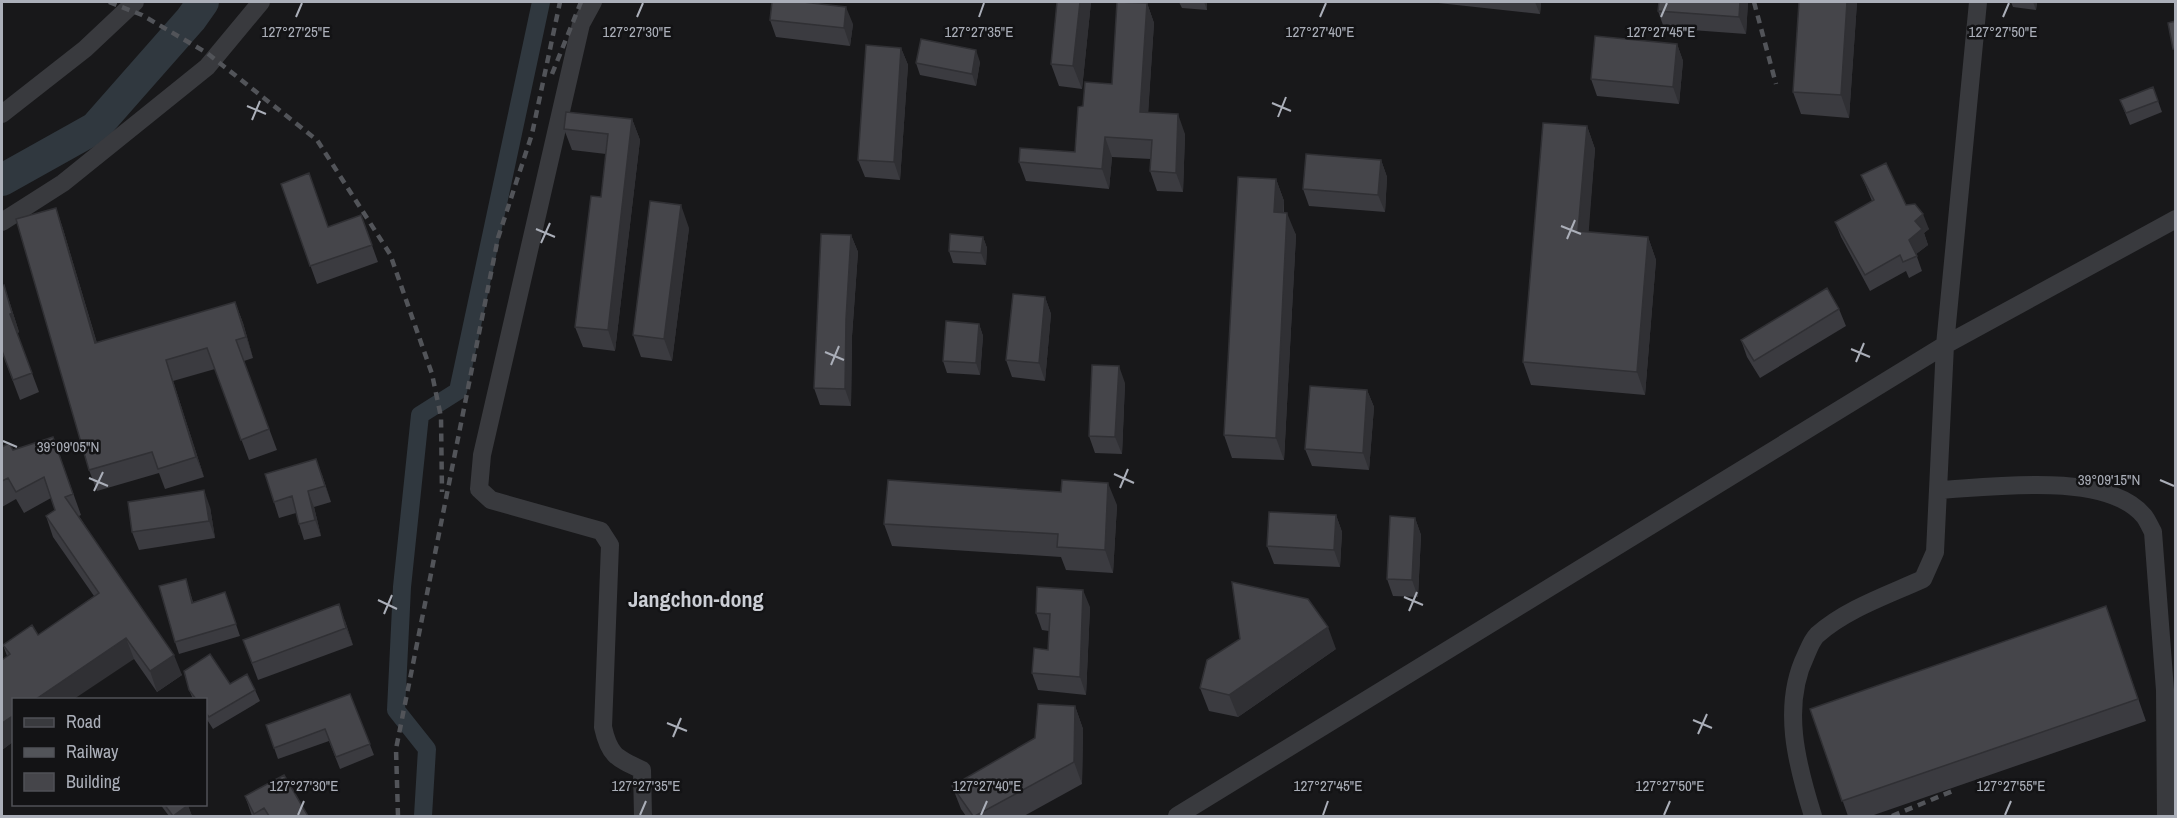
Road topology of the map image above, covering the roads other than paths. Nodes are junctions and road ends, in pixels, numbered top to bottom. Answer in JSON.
{"nodes":[{"id":1,"x":135,"y":2,"type":"edge"},
{"id":2,"x":261,"y":2,"type":"edge"},
{"id":3,"x":593,"y":2,"type":"edge"},
{"id":4,"x":1978,"y":2,"type":"edge"},
{"id":5,"x":2,"y":114,"type":"edge"},
{"id":6,"x":2175,"y":219,"type":"edge"},
{"id":7,"x":2,"y":222,"type":"edge"},
{"id":8,"x":1945,"y":345,"type":"junction"},
{"id":9,"x":1940,"y":490,"type":"junction"},
{"id":10,"x":2170,"y":689,"type":"edge"},
{"id":11,"x":643,"y":816,"type":"edge"},
{"id":12,"x":1177,"y":816,"type":"edge"},
{"id":13,"x":1813,"y":816,"type":"edge"},
{"id":14,"x":2166,"y":816,"type":"edge"}],
"edges":[{"from":1,"to":5,"type":"street"},
{"from":2,"to":7,"type":"street"},
{"from":3,"to":11,"type":"street"},
{"from":4,"to":8,"type":"street"},
{"from":6,"to":8,"type":"street"},
{"from":8,"to":9,"type":"street"},
{"from":8,"to":12,"type":"street"},
{"from":9,"to":10,"type":"street"},
{"from":9,"to":13,"type":"street"},
{"from":10,"to":14,"type":"street"}]}
